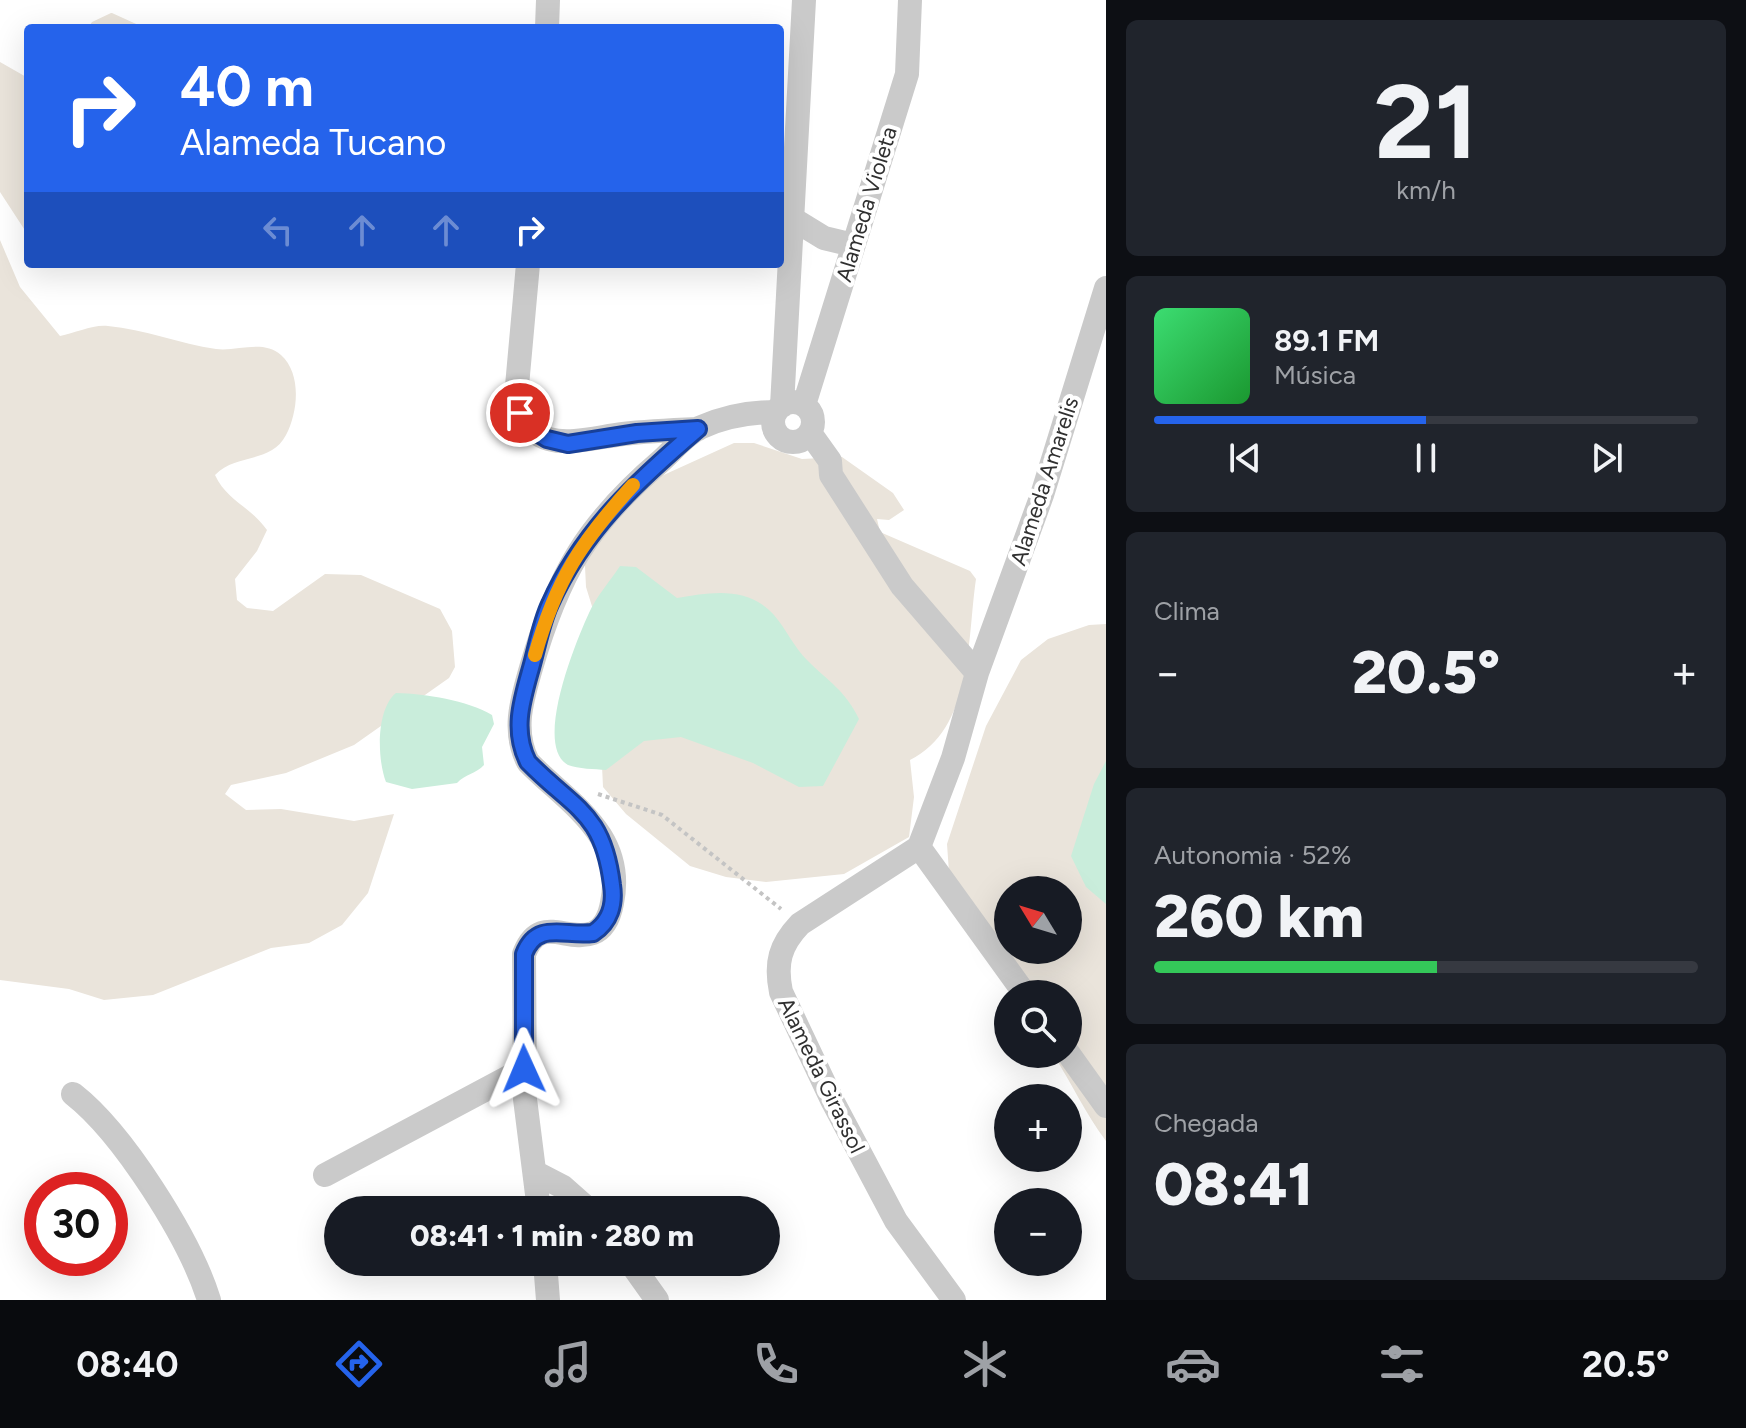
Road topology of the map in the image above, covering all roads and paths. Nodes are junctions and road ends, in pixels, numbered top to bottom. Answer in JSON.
{"nodes":[{"id":1,"x":548,"y":0,"type":"edge"},
{"id":2,"x":804,"y":0,"type":"edge"},
{"id":3,"x":910,"y":0,"type":"edge"},
{"id":4,"x":547,"y":24,"type":"edge"},
{"id":5,"x":793,"y":219,"type":"junction"},
{"id":6,"x":853,"y":245,"type":"junction"},
{"id":7,"x":528,"y":268,"type":"edge"},
{"id":8,"x":1106,"y":288,"type":"edge"},
{"id":9,"x":791,"y":422,"type":"junction"},
{"id":10,"x":698,"y":429,"type":"junction"},
{"id":11,"x":977,"y":673,"type":"junction"},
{"id":12,"x":587,"y":791,"type":"dead end"},
{"id":13,"x":919,"y":847,"type":"junction"},
{"id":14,"x":800,"y":924,"type":"junction"},
{"id":15,"x":1015,"y":980,"type":"edge"},
{"id":16,"x":1079,"y":1068,"type":"edge"},
{"id":17,"x":524,"y":1069,"type":"junction"},
{"id":18,"x":73,"y":1094,"type":"dead end"},
{"id":19,"x":1106,"y":1106,"type":"edge"},
{"id":20,"x":536,"y":1173,"type":"junction"},
{"id":21,"x":325,"y":1175,"type":"dead end"},
{"id":22,"x":538,"y":1196,"type":"edge"},
{"id":23,"x":573,"y":1196,"type":"edge"},
{"id":24,"x":546,"y":1276,"type":"edge"},
{"id":25,"x":640,"y":1276,"type":"edge"},
{"id":26,"x":209,"y":1300,"type":"edge"},
{"id":27,"x":548,"y":1300,"type":"edge"},
{"id":28,"x":657,"y":1300,"type":"edge"},
{"id":29,"x":954,"y":1300,"type":"edge"}],
"edges":[{"from":1,"to":4,"type":"street"},
{"from":2,"to":5,"type":"street"},
{"from":3,"to":6,"type":"street","name":"Alameda Violeta"},
{"from":5,"to":6,"type":"street"},
{"from":5,"to":9,"type":"street"},
{"from":6,"to":9,"type":"street","name":"Alameda Violeta"},
{"from":7,"to":10,"type":"street"},
{"from":8,"to":11,"type":"street","name":"Alameda Amarelis"},
{"from":9,"to":10,"type":"street"},
{"from":9,"to":11,"type":"street"},
{"from":10,"to":17,"type":"street"},
{"from":11,"to":13,"type":"street","name":"Alameda Amarelis"},
{"from":12,"to":14,"type":"path"},
{"from":13,"to":14,"type":"street","name":"Alameda Girassol"},
{"from":13,"to":15,"type":"street"},
{"from":14,"to":29,"type":"street","name":"Alameda Girassol"},
{"from":16,"to":19,"type":"street"},
{"from":17,"to":20,"type":"street"},
{"from":17,"to":21,"type":"street"},
{"from":18,"to":26,"type":"street"},
{"from":20,"to":22,"type":"street"},
{"from":20,"to":23,"type":"street"},
{"from":24,"to":27,"type":"street"},
{"from":25,"to":28,"type":"street"}]}
